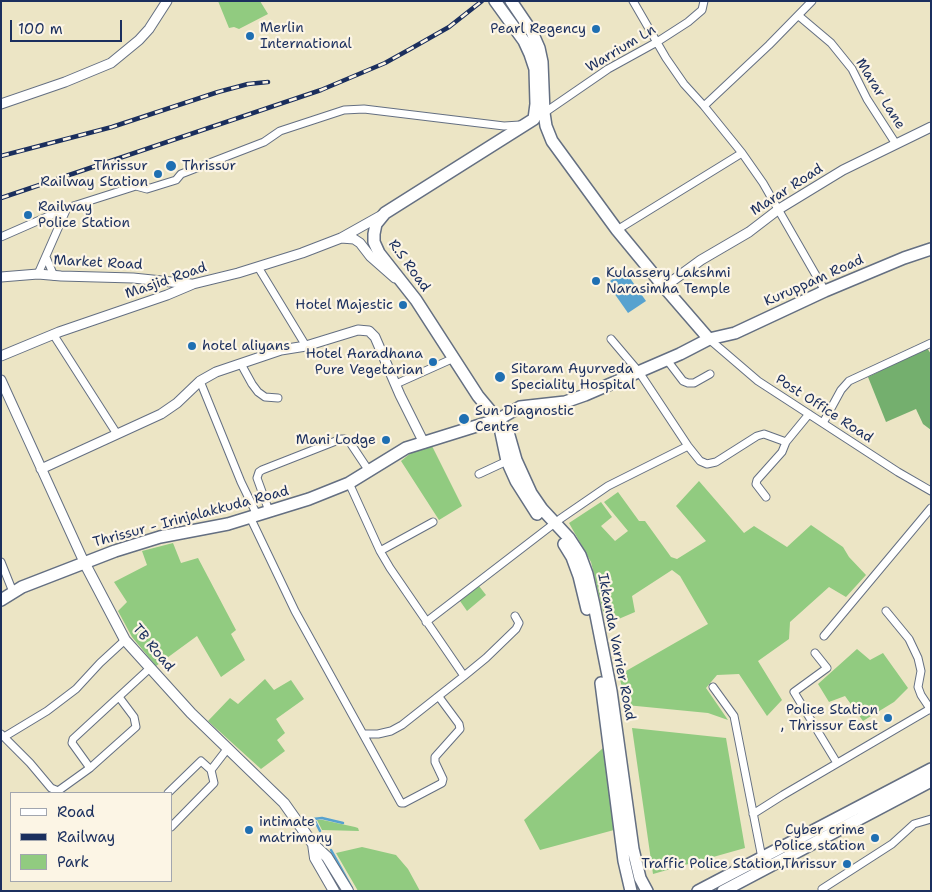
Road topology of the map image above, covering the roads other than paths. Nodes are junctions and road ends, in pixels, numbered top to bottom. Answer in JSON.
{"nodes":[{"id":1,"x":167,"y":1,"type":"edge"},
{"id":2,"x":633,"y":1,"type":"edge"},
{"id":3,"x":704,"y":1,"type":"edge"},
{"id":4,"x":511,"y":2,"type":"edge"},
{"id":5,"x":807,"y":3,"type":"edge"},
{"id":6,"x":497,"y":4,"type":"edge"},
{"id":7,"x":799,"y":16,"type":"junction"},
{"id":8,"x":656,"y":42,"type":"junction"},
{"id":9,"x":1,"y":104,"type":"edge"},
{"id":10,"x":704,"y":106,"type":"junction"},
{"id":11,"x":534,"y":119,"type":"junction"},
{"id":12,"x":931,"y":127,"type":"edge"},
{"id":13,"x":552,"y":141,"type":"junction"},
{"id":14,"x":896,"y":144,"type":"junction"},
{"id":15,"x":742,"y":153,"type":"junction"},
{"id":16,"x":67,"y":208,"type":"junction"},
{"id":17,"x":779,"y":209,"type":"junction"},
{"id":18,"x":385,"y":213,"type":"junction"},
{"id":19,"x":617,"y":230,"type":"junction"},
{"id":20,"x":1,"y":237,"type":"edge"},
{"id":21,"x":341,"y":238,"type":"junction"},
{"id":22,"x":931,"y":249,"type":"edge"},
{"id":23,"x":46,"y":256,"type":"junction"},
{"id":24,"x":258,"y":267,"type":"junction"},
{"id":25,"x":38,"y":274,"type":"junction"},
{"id":26,"x":54,"y":276,"type":"junction"},
{"id":27,"x":1,"y":277,"type":"edge"},
{"id":28,"x":193,"y":284,"type":"junction"},
{"id":29,"x":664,"y":287,"type":"junction"},
{"id":30,"x":408,"y":290,"type":"junction"},
{"id":31,"x":825,"y":291,"type":"junction"},
{"id":32,"x":54,"y":334,"type":"junction"},
{"id":33,"x":611,"y":339,"type":"dead end"},
{"id":34,"x":710,"y":339,"type":"junction"},
{"id":35,"x":931,"y":343,"type":"edge"},
{"id":36,"x":306,"y":346,"type":"junction"},
{"id":37,"x":1,"y":356,"type":"edge"},
{"id":38,"x":454,"y":358,"type":"junction"},
{"id":39,"x":667,"y":360,"type":"junction"},
{"id":40,"x":241,"y":364,"type":"junction"},
{"id":41,"x":639,"y":372,"type":"junction"},
{"id":42,"x":710,"y":374,"type":"dead end"},
{"id":43,"x":1,"y":380,"type":"edge"},
{"id":44,"x":200,"y":381,"type":"junction"},
{"id":45,"x":396,"y":384,"type":"junction"},
{"id":46,"x":278,"y":398,"type":"dead end"},
{"id":47,"x":809,"y":414,"type":"junction"},
{"id":48,"x":499,"y":419,"type":"junction"},
{"id":49,"x":823,"y":423,"type":"junction"},
{"id":50,"x":117,"y":434,"type":"junction"},
{"id":51,"x":786,"y":442,"type":"junction"},
{"id":52,"x":424,"y":443,"type":"junction"},
{"id":53,"x":688,"y":446,"type":"junction"},
{"id":54,"x":507,"y":461,"type":"junction"},
{"id":55,"x":41,"y":469,"type":"junction"},
{"id":56,"x":369,"y":471,"type":"junction"},
{"id":57,"x":479,"y":474,"type":"dead end"},
{"id":58,"x":349,"y":483,"type":"junction"},
{"id":59,"x":931,"y":491,"type":"edge"},
{"id":60,"x":766,"y":497,"type":"dead end"},
{"id":61,"x":931,"y":508,"type":"edge"},
{"id":62,"x":269,"y":511,"type":"junction"},
{"id":63,"x":254,"y":516,"type":"junction"},
{"id":64,"x":433,"y":522,"type":"dead end"},
{"id":65,"x":553,"y":525,"type":"junction"},
{"id":66,"x":380,"y":551,"type":"junction"},
{"id":67,"x":1,"y":562,"type":"edge"},
{"id":68,"x":84,"y":562,"type":"junction"},
{"id":69,"x":13,"y":592,"type":"junction"},
{"id":70,"x":1,"y":600,"type":"edge"},
{"id":71,"x":886,"y":612,"type":"dead end"},
{"id":72,"x":515,"y":616,"type":"dead end"},
{"id":73,"x":426,"y":622,"type":"junction"},
{"id":74,"x":824,"y":636,"type":"dead end"},
{"id":75,"x":126,"y":640,"type":"junction"},
{"id":76,"x":815,"y":653,"type":"dead end"},
{"id":77,"x":150,"y":668,"type":"junction"},
{"id":78,"x":464,"y":676,"type":"junction"},
{"id":79,"x":712,"y":687,"type":"dead end"},
{"id":80,"x":118,"y":697,"type":"junction"},
{"id":81,"x":439,"y":697,"type":"junction"},
{"id":82,"x":931,"y":710,"type":"edge"},
{"id":83,"x":364,"y":734,"type":"junction"},
{"id":84,"x":2,"y":736,"type":"edge"},
{"id":85,"x":228,"y":748,"type":"junction"},
{"id":86,"x":837,"y":763,"type":"junction"},
{"id":87,"x":90,"y":768,"type":"junction"},
{"id":88,"x":931,"y":769,"type":"edge"},
{"id":89,"x":211,"y":770,"type":"junction"},
{"id":90,"x":931,"y":781,"type":"edge"},
{"id":91,"x":58,"y":792,"type":"edge"},
{"id":92,"x":169,"y":792,"type":"edge"},
{"id":93,"x":752,"y":814,"type":"junction"},
{"id":94,"x":931,"y":819,"type":"edge"},
{"id":95,"x":172,"y":826,"type":"edge"},
{"id":96,"x":313,"y":844,"type":"junction"},
{"id":97,"x":762,"y":858,"type":"junction"},
{"id":98,"x":822,"y":889,"type":"dead end"},
{"id":99,"x":332,"y":890,"type":"edge"},
{"id":100,"x":348,"y":891,"type":"edge"},
{"id":101,"x":631,"y":891,"type":"edge"},
{"id":102,"x":647,"y":891,"type":"edge"},
{"id":103,"x":698,"y":891,"type":"edge"},
{"id":104,"x":723,"y":891,"type":"edge"}],
"edges":[{"from":1,"to":9,"type":"street"},
{"from":2,"to":8,"type":"street"},
{"from":3,"to":8,"type":"street","name":"Warrium Ln"},
{"from":4,"to":11,"type":"main road"},
{"from":5,"to":7,"type":"street"},
{"from":6,"to":11,"type":"main road"},
{"from":7,"to":10,"type":"street"},
{"from":7,"to":14,"type":"street","name":"Marar Lane"},
{"from":8,"to":10,"type":"street"},
{"from":8,"to":11,"type":"street","name":"Warrium Ln"},
{"from":10,"to":15,"type":"street"},
{"from":11,"to":13,"type":"main road"},
{"from":11,"to":13,"type":"main road"},
{"from":11,"to":16,"type":"street"},
{"from":11,"to":18,"type":"main road"},
{"from":12,"to":14,"type":"street","name":"Marar Road"},
{"from":13,"to":19,"type":"main road"},
{"from":14,"to":17,"type":"street","name":"Marar Road"},
{"from":15,"to":17,"type":"street"},
{"from":15,"to":19,"type":"street"},
{"from":16,"to":20,"type":"street"},
{"from":16,"to":23,"type":"street"},
{"from":17,"to":29,"type":"street","name":"Marar Road"},
{"from":17,"to":31,"type":"street"},
{"from":18,"to":21,"type":"street","name":"Masjid Road"},
{"from":18,"to":30,"type":"main road","name":"R.S Road"},
{"from":19,"to":29,"type":"main road"},
{"from":21,"to":24,"type":"street","name":"Masjid Road"},
{"from":21,"to":30,"type":"street"},
{"from":22,"to":31,"type":"main road","name":"Kuruppam Road"},
{"from":23,"to":25,"type":"street"},
{"from":23,"to":26,"type":"street"},
{"from":24,"to":28,"type":"street","name":"Masjid Road"},
{"from":24,"to":36,"type":"street"},
{"from":25,"to":26,"type":"street","name":"Market Road"},
{"from":25,"to":27,"type":"street","name":"Market Road"},
{"from":26,"to":28,"type":"street","name":"Market Road"},
{"from":28,"to":32,"type":"street","name":"Masjid Road"},
{"from":29,"to":34,"type":"main road"},
{"from":30,"to":38,"type":"main road","name":"R.S Road"},
{"from":31,"to":34,"type":"main road","name":"Kuruppam Road"},
{"from":32,"to":37,"type":"street","name":"Masjid Road"},
{"from":32,"to":50,"type":"street"},
{"from":33,"to":41,"type":"street"},
{"from":34,"to":39,"type":"main road","name":"Kuruppam Road"},
{"from":34,"to":47,"type":"street","name":"Post Office Road"},
{"from":35,"to":49,"type":"street"},
{"from":36,"to":40,"type":"street"},
{"from":36,"to":45,"type":"street"},
{"from":38,"to":45,"type":"street"},
{"from":38,"to":48,"type":"main road","name":"R.S Road"},
{"from":39,"to":41,"type":"main road","name":"Kuruppam Road"},
{"from":39,"to":42,"type":"street"},
{"from":40,"to":44,"type":"street"},
{"from":40,"to":46,"type":"street"},
{"from":41,"to":48,"type":"main road","name":"Thrissur - Irinjalakkuda Road"},
{"from":41,"to":53,"type":"street"},
{"from":43,"to":55,"type":"street","name":"TB Road"},
{"from":44,"to":50,"type":"street"},
{"from":44,"to":63,"type":"street"},
{"from":45,"to":52,"type":"street"},
{"from":47,"to":49,"type":"street","name":"Post Office Road"},
{"from":47,"to":51,"type":"street"},
{"from":48,"to":52,"type":"main road","name":"Thrissur - Irinjalakkuda Road"},
{"from":48,"to":54,"type":"main road","name":"Ikkanda Varrier Road"},
{"from":48,"to":65,"type":"main road","name":"Ikkanda Varrier Road"},
{"from":49,"to":59,"type":"street","name":"Post Office Road"},
{"from":50,"to":55,"type":"street"},
{"from":51,"to":53,"type":"street"},
{"from":51,"to":60,"type":"street"},
{"from":52,"to":56,"type":"main road","name":"Thrissur - Irinjalakkuda Road"},
{"from":53,"to":65,"type":"street"},
{"from":54,"to":57,"type":"street"},
{"from":54,"to":65,"type":"main road","name":"Ikkanda Varrier Road"},
{"from":55,"to":68,"type":"street","name":"TB Road"},
{"from":56,"to":58,"type":"main road","name":"Thrissur - Irinjalakkuda Road"},
{"from":56,"to":62,"type":"street"},
{"from":58,"to":62,"type":"main road","name":"Thrissur - Irinjalakkuda Road"},
{"from":58,"to":66,"type":"street"},
{"from":61,"to":74,"type":"street"},
{"from":62,"to":63,"type":"main road","name":"Thrissur - Irinjalakkuda Road"},
{"from":63,"to":68,"type":"main road","name":"Thrissur - Irinjalakkuda Road"},
{"from":63,"to":83,"type":"street"},
{"from":64,"to":66,"type":"street"},
{"from":65,"to":73,"type":"street"},
{"from":65,"to":101,"type":"main road","name":"Ikkanda Varrier Road"},
{"from":65,"to":102,"type":"main road","name":"Ikkanda Varrier Road"},
{"from":66,"to":73,"type":"street"},
{"from":67,"to":69,"type":"street"},
{"from":68,"to":69,"type":"main road","name":"Thrissur - Irinjalakkuda Road"},
{"from":68,"to":75,"type":"main road","name":"TB Road"},
{"from":69,"to":70,"type":"main road","name":"Thrissur - Irinjalakkuda Road"},
{"from":71,"to":82,"type":"street"},
{"from":72,"to":78,"type":"street"},
{"from":73,"to":78,"type":"street"},
{"from":75,"to":77,"type":"main road","name":"TB Road"},
{"from":75,"to":84,"type":"street"},
{"from":76,"to":86,"type":"street"},
{"from":77,"to":80,"type":"street"},
{"from":77,"to":85,"type":"main road","name":"TB Road"},
{"from":78,"to":81,"type":"street"},
{"from":79,"to":93,"type":"street"},
{"from":80,"to":87,"type":"street"},
{"from":80,"to":87,"type":"street"},
{"from":81,"to":83,"type":"street"},
{"from":81,"to":83,"type":"street"},
{"from":82,"to":86,"type":"street"},
{"from":84,"to":91,"type":"street"},
{"from":85,"to":89,"type":"street"},
{"from":85,"to":96,"type":"main road","name":"TB Road"},
{"from":86,"to":93,"type":"street"},
{"from":87,"to":91,"type":"street"},
{"from":88,"to":97,"type":"main road"},
{"from":89,"to":92,"type":"street"},
{"from":89,"to":95,"type":"street"},
{"from":90,"to":104,"type":"main road"},
{"from":93,"to":97,"type":"street"},
{"from":94,"to":98,"type":"street"},
{"from":96,"to":99,"type":"main road"},
{"from":96,"to":100,"type":"main road","name":"TB Road"},
{"from":97,"to":103,"type":"main road"}]}
